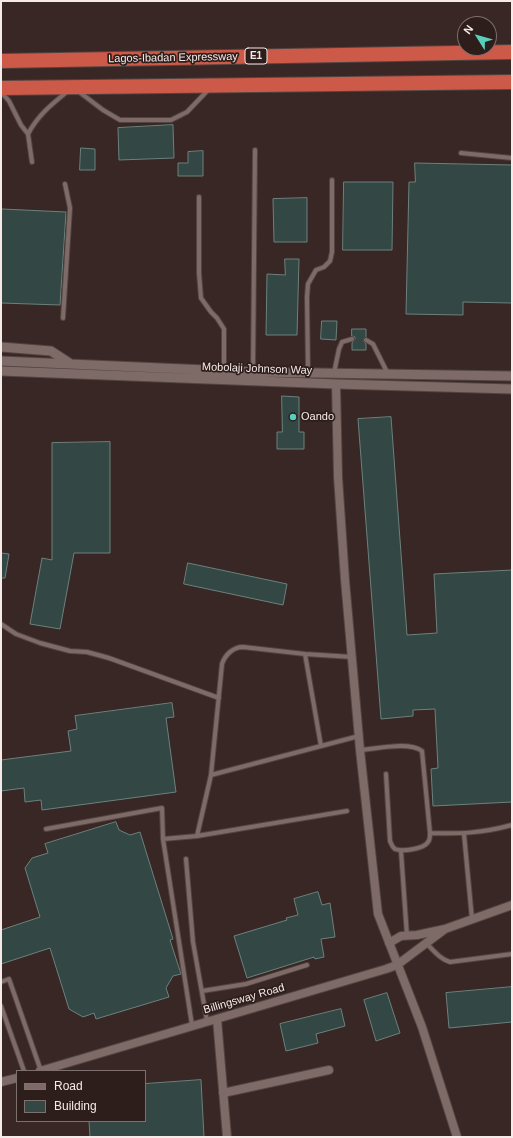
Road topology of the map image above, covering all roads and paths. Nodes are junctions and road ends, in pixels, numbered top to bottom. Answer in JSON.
{"nodes":[{"id":1,"x":512,"y":52,"type":"edge"},
{"id":2,"x":1,"y":61,"type":"edge"},
{"id":3,"x":512,"y":82,"type":"edge"},
{"id":4,"x":214,"y":84,"type":"junction"},
{"id":5,"x":73,"y":86,"type":"junction"},
{"id":6,"x":1,"y":88,"type":"edge"},
{"id":7,"x":1,"y":91,"type":"edge"},
{"id":8,"x":28,"y":134,"type":"junction"},
{"id":9,"x":254,"y":150,"type":"dead end"},
{"id":10,"x":462,"y":153,"type":"dead end"},
{"id":11,"x":512,"y":158,"type":"edge"},
{"id":12,"x":32,"y":162,"type":"dead end"},
{"id":13,"x":332,"y":180,"type":"dead end"},
{"id":14,"x":65,"y":184,"type":"dead end"},
{"id":15,"x":199,"y":198,"type":"dead end"},
{"id":16,"x":63,"y":318,"type":"dead end"},
{"id":17,"x":352,"y":338,"type":"dead end"},
{"id":18,"x":366,"y":340,"type":"dead end"},
{"id":19,"x":1,"y":348,"type":"edge"},
{"id":20,"x":1,"y":361,"type":"edge"},
{"id":21,"x":71,"y":364,"type":"junction"},
{"id":22,"x":224,"y":371,"type":"junction"},
{"id":23,"x":1,"y":372,"type":"edge"},
{"id":24,"x":253,"y":372,"type":"junction"},
{"id":25,"x":308,"y":373,"type":"junction"},
{"id":26,"x":334,"y":373,"type":"junction"},
{"id":27,"x":389,"y":374,"type":"junction"},
{"id":28,"x":512,"y":376,"type":"edge"},
{"id":29,"x":336,"y":384,"type":"junction"},
{"id":30,"x":512,"y":389,"type":"edge"},
{"id":31,"x":1,"y":624,"type":"edge"},
{"id":32,"x":305,"y":654,"type":"junction"},
{"id":33,"x":352,"y":657,"type":"junction"},
{"id":34,"x":219,"y":698,"type":"junction"},
{"id":35,"x":359,"y":736,"type":"junction"},
{"id":36,"x":321,"y":746,"type":"junction"},
{"id":37,"x":360,"y":750,"type":"junction"},
{"id":38,"x":386,"y":774,"type":"dead end"},
{"id":39,"x":211,"y":775,"type":"junction"},
{"id":40,"x":347,"y":811,"type":"dead end"},
{"id":41,"x":512,"y":825,"type":"edge"},
{"id":42,"x":46,"y":829,"type":"dead end"},
{"id":43,"x":430,"y":833,"type":"junction"},
{"id":44,"x":464,"y":834,"type":"junction"},
{"id":45,"x":197,"y":836,"type":"junction"},
{"id":46,"x":163,"y":839,"type":"junction"},
{"id":47,"x":401,"y":850,"type":"junction"},
{"id":48,"x":186,"y":859,"type":"dead end"},
{"id":49,"x":512,"y":905,"type":"edge"},
{"id":50,"x":472,"y":919,"type":"junction"},
{"id":51,"x":445,"y":929,"type":"junction"},
{"id":52,"x":407,"y":936,"type":"junction"},
{"id":53,"x":389,"y":943,"type":"junction"},
{"id":54,"x":426,"y":943,"type":"junction"},
{"id":55,"x":512,"y":954,"type":"edge"},
{"id":56,"x":307,"y":965,"type":"dead end"},
{"id":57,"x":397,"y":965,"type":"junction"},
{"id":58,"x":1,"y":982,"type":"edge"},
{"id":59,"x":202,"y":991,"type":"junction"},
{"id":60,"x":1,"y":1006,"type":"edge"},
{"id":61,"x":217,"y":1018,"type":"junction"},
{"id":62,"x":207,"y":1021,"type":"junction"},
{"id":63,"x":192,"y":1025,"type":"junction"},
{"id":64,"x":24,"y":1070,"type":"edge"},
{"id":65,"x":40,"y":1070,"type":"edge"},
{"id":66,"x":43,"y":1070,"type":"edge"},
{"id":67,"x":329,"y":1070,"type":"dead end"},
{"id":68,"x":16,"y":1078,"type":"edge"},
{"id":69,"x":1,"y":1082,"type":"edge"},
{"id":70,"x":223,"y":1093,"type":"junction"},
{"id":71,"x":227,"y":1137,"type":"edge"},
{"id":72,"x":457,"y":1137,"type":"edge"}],
"edges":[{"from":1,"to":2,"type":"highway","name":"Lagos-Ibadan Expressway","number":"E1"},
{"from":3,"to":4,"type":"highway"},
{"from":4,"to":5,"type":"highway"},
{"from":4,"to":5,"type":"lane"},
{"from":5,"to":6,"type":"highway"},
{"from":5,"to":8,"type":"lane"},
{"from":7,"to":8,"type":"lane"},
{"from":8,"to":12,"type":"lane"},
{"from":9,"to":24,"type":"lane"},
{"from":10,"to":11,"type":"lane"},
{"from":13,"to":25,"type":"lane"},
{"from":14,"to":16,"type":"lane"},
{"from":15,"to":22,"type":"lane"},
{"from":17,"to":26,"type":"lane"},
{"from":18,"to":27,"type":"lane"},
{"from":19,"to":21,"type":"street"},
{"from":20,"to":21,"type":"street","name":"Mobolaji Johnson Way"},
{"from":21,"to":22,"type":"street","name":"Mobolaji Johnson Way"},
{"from":22,"to":24,"type":"street","name":"Mobolaji Johnson Way"},
{"from":23,"to":29,"type":"street","name":"Mobolaji Johnson Way"},
{"from":24,"to":25,"type":"street","name":"Mobolaji Johnson Way"},
{"from":25,"to":26,"type":"street","name":"Mobolaji Johnson Way"},
{"from":26,"to":27,"type":"street","name":"Mobolaji Johnson Way"},
{"from":27,"to":28,"type":"street","name":"Mobolaji Johnson Way"},
{"from":29,"to":30,"type":"street","name":"Mobolaji Johnson Way"},
{"from":29,"to":33,"type":"street"},
{"from":31,"to":34,"type":"lane"},
{"from":32,"to":33,"type":"lane"},
{"from":32,"to":34,"type":"lane"},
{"from":32,"to":36,"type":"lane"},
{"from":33,"to":35,"type":"street"},
{"from":34,"to":39,"type":"lane"},
{"from":35,"to":36,"type":"lane"},
{"from":35,"to":37,"type":"street"},
{"from":36,"to":39,"type":"lane"},
{"from":37,"to":43,"type":"lane"},
{"from":37,"to":53,"type":"street"},
{"from":38,"to":47,"type":"lane"},
{"from":39,"to":45,"type":"lane"},
{"from":40,"to":45,"type":"lane"},
{"from":41,"to":44,"type":"lane"},
{"from":42,"to":46,"type":"lane"},
{"from":43,"to":44,"type":"lane"},
{"from":43,"to":47,"type":"lane"},
{"from":44,"to":50,"type":"lane"},
{"from":45,"to":46,"type":"lane"},
{"from":46,"to":63,"type":"lane"},
{"from":47,"to":52,"type":"lane"},
{"from":48,"to":59,"type":"lane"},
{"from":49,"to":50,"type":"street","name":"Billingsway Road"},
{"from":50,"to":51,"type":"street","name":"Billingsway Road"},
{"from":51,"to":52,"type":"street","name":"Billingsway Road"},
{"from":51,"to":54,"type":"street","name":"Billingsway Road"},
{"from":52,"to":53,"type":"street","name":"Billingsway Road"},
{"from":53,"to":57,"type":"street"},
{"from":54,"to":55,"type":"lane"},
{"from":54,"to":57,"type":"street","name":"Billingsway Road"},
{"from":56,"to":59,"type":"lane"},
{"from":57,"to":61,"type":"street","name":"Billingsway Road"},
{"from":57,"to":72,"type":"street"},
{"from":58,"to":65,"type":"lane"},
{"from":59,"to":62,"type":"lane"},
{"from":60,"to":64,"type":"lane"},
{"from":61,"to":62,"type":"street","name":"Billingsway Road"},
{"from":61,"to":70,"type":"street"},
{"from":62,"to":63,"type":"street","name":"Billingsway Road"},
{"from":63,"to":66,"type":"street","name":"Billingsway Road"},
{"from":67,"to":70,"type":"street"},
{"from":68,"to":69,"type":"street"},
{"from":70,"to":71,"type":"street"}]}
